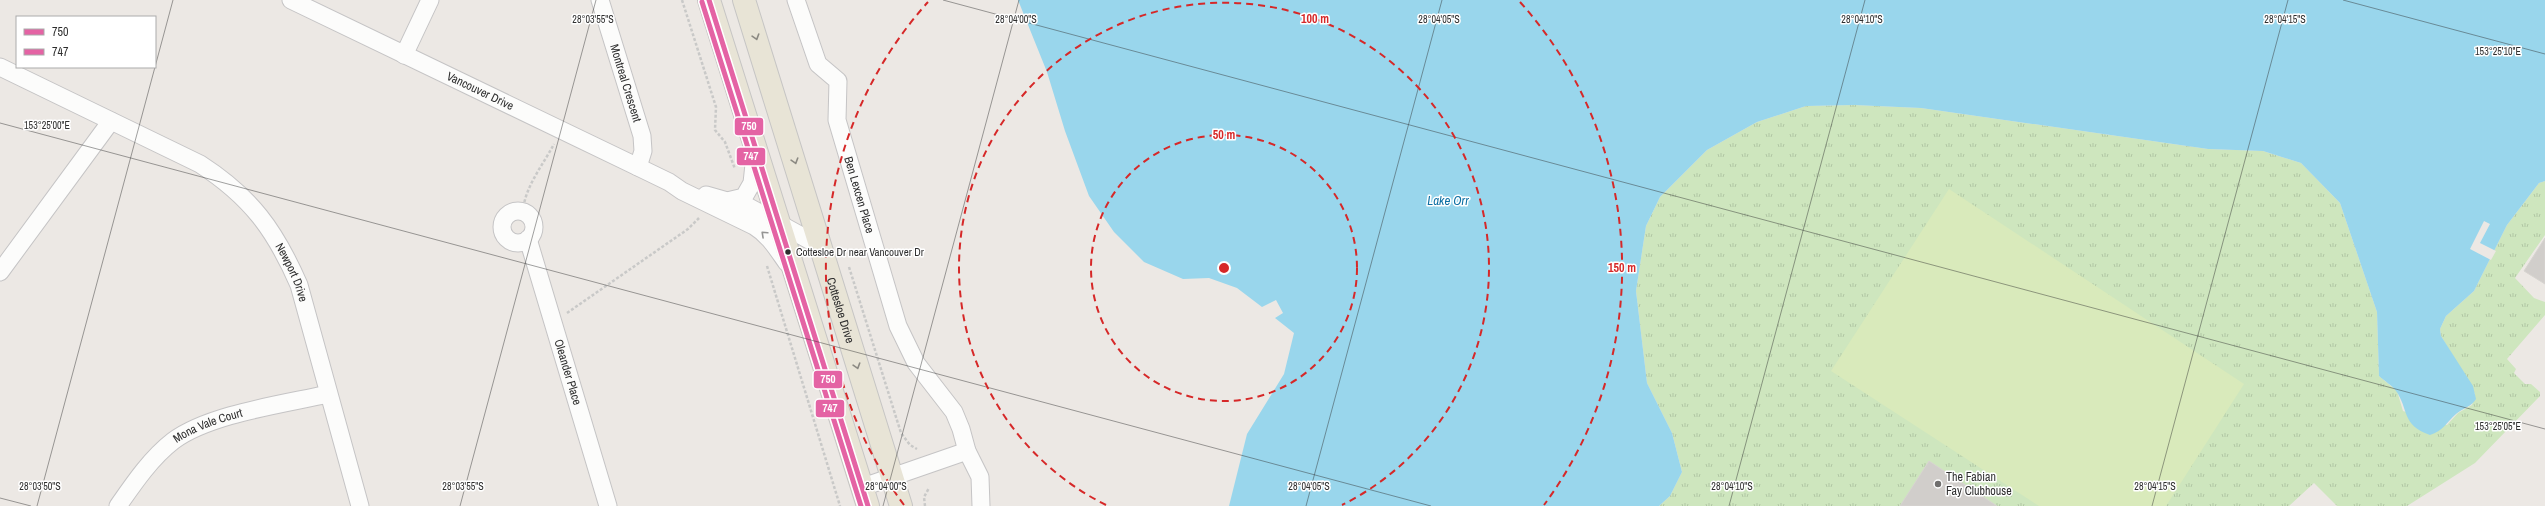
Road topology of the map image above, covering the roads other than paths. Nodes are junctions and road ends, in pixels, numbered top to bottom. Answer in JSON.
{"nodes":[{"id":1,"x":291,"y":0,"type":"edge"},
{"id":2,"x":430,"y":0,"type":"edge"},
{"id":3,"x":600,"y":0,"type":"edge"},
{"id":4,"x":709,"y":0,"type":"edge"},
{"id":5,"x":744,"y":0,"type":"edge"},
{"id":6,"x":796,"y":0,"type":"edge"},
{"id":7,"x":404,"y":55,"type":"junction"},
{"id":8,"x":0,"y":68,"type":"edge"},
{"id":9,"x":111,"y":121,"type":"junction"},
{"id":10,"x":756,"y":146,"type":"junction"},
{"id":11,"x":638,"y":167,"type":"junction"},
{"id":12,"x":668,"y":182,"type":"junction"},
{"id":13,"x":727,"y":201,"type":"junction"},
{"id":14,"x":780,"y":223,"type":"junction"},
{"id":15,"x":528,"y":239,"type":"junction"},
{"id":16,"x":820,"y":246,"type":"junction"},
{"id":17,"x":0,"y":272,"type":"edge"},
{"id":18,"x":796,"y":276,"type":"junction"},
{"id":19,"x":328,"y":394,"type":"junction"},
{"id":20,"x":966,"y":451,"type":"junction"},
{"id":21,"x":892,"y":478,"type":"junction"},
{"id":22,"x":865,"y":497,"type":"edge"},
{"id":23,"x":118,"y":506,"type":"edge"},
{"id":24,"x":360,"y":506,"type":"edge"},
{"id":25,"x":608,"y":506,"type":"edge"},
{"id":26,"x":901,"y":506,"type":"edge"},
{"id":27,"x":981,"y":506,"type":"edge"}],
"edges":[{"from":1,"to":7,"type":"street","name":"Vancouver Drive"},
{"from":2,"to":7,"type":"street"},
{"from":3,"to":11,"type":"street","name":"Montreal Crescent"},
{"from":4,"to":10,"type":"main road"},
{"from":5,"to":16,"type":"main road","name":"Cottesloe Drive","one_way":true},
{"from":6,"to":20,"type":"street","name":"Ben Lexcen Place"},
{"from":7,"to":11,"type":"street","name":"Vancouver Drive"},
{"from":8,"to":9,"type":"street","name":"Newport Drive"},
{"from":9,"to":17,"type":"street"},
{"from":9,"to":19,"type":"street","name":"Newport Drive"},
{"from":10,"to":13,"type":"street"},
{"from":10,"to":14,"type":"main road"},
{"from":11,"to":12,"type":"street","name":"Vancouver Drive"},
{"from":12,"to":13,"type":"street","name":"Vancouver Drive"},
{"from":18,"to":12,"type":"street","name":"Vancouver Drive","one_way":true},
{"from":13,"to":14,"type":"street","name":"Vancouver Drive"},
{"from":14,"to":16,"type":"street","name":"Vancouver Drive"},
{"from":14,"to":18,"type":"main road"},
{"from":15,"to":15,"type":"street","name":"Oleander Place"},
{"from":15,"to":25,"type":"street","name":"Oleander Place"},
{"from":16,"to":21,"type":"main road","name":"Cottesloe Drive","one_way":true},
{"from":18,"to":22,"type":"main road"},
{"from":19,"to":23,"type":"street","name":"Mona Vale Court"},
{"from":19,"to":24,"type":"street","name":"Newport Drive"},
{"from":20,"to":21,"type":"street"},
{"from":20,"to":27,"type":"street","name":"Ben Lexcen Place"},
{"from":21,"to":22,"type":"street"},
{"from":21,"to":26,"type":"main road","name":"Cottesloe Drive"}]}
